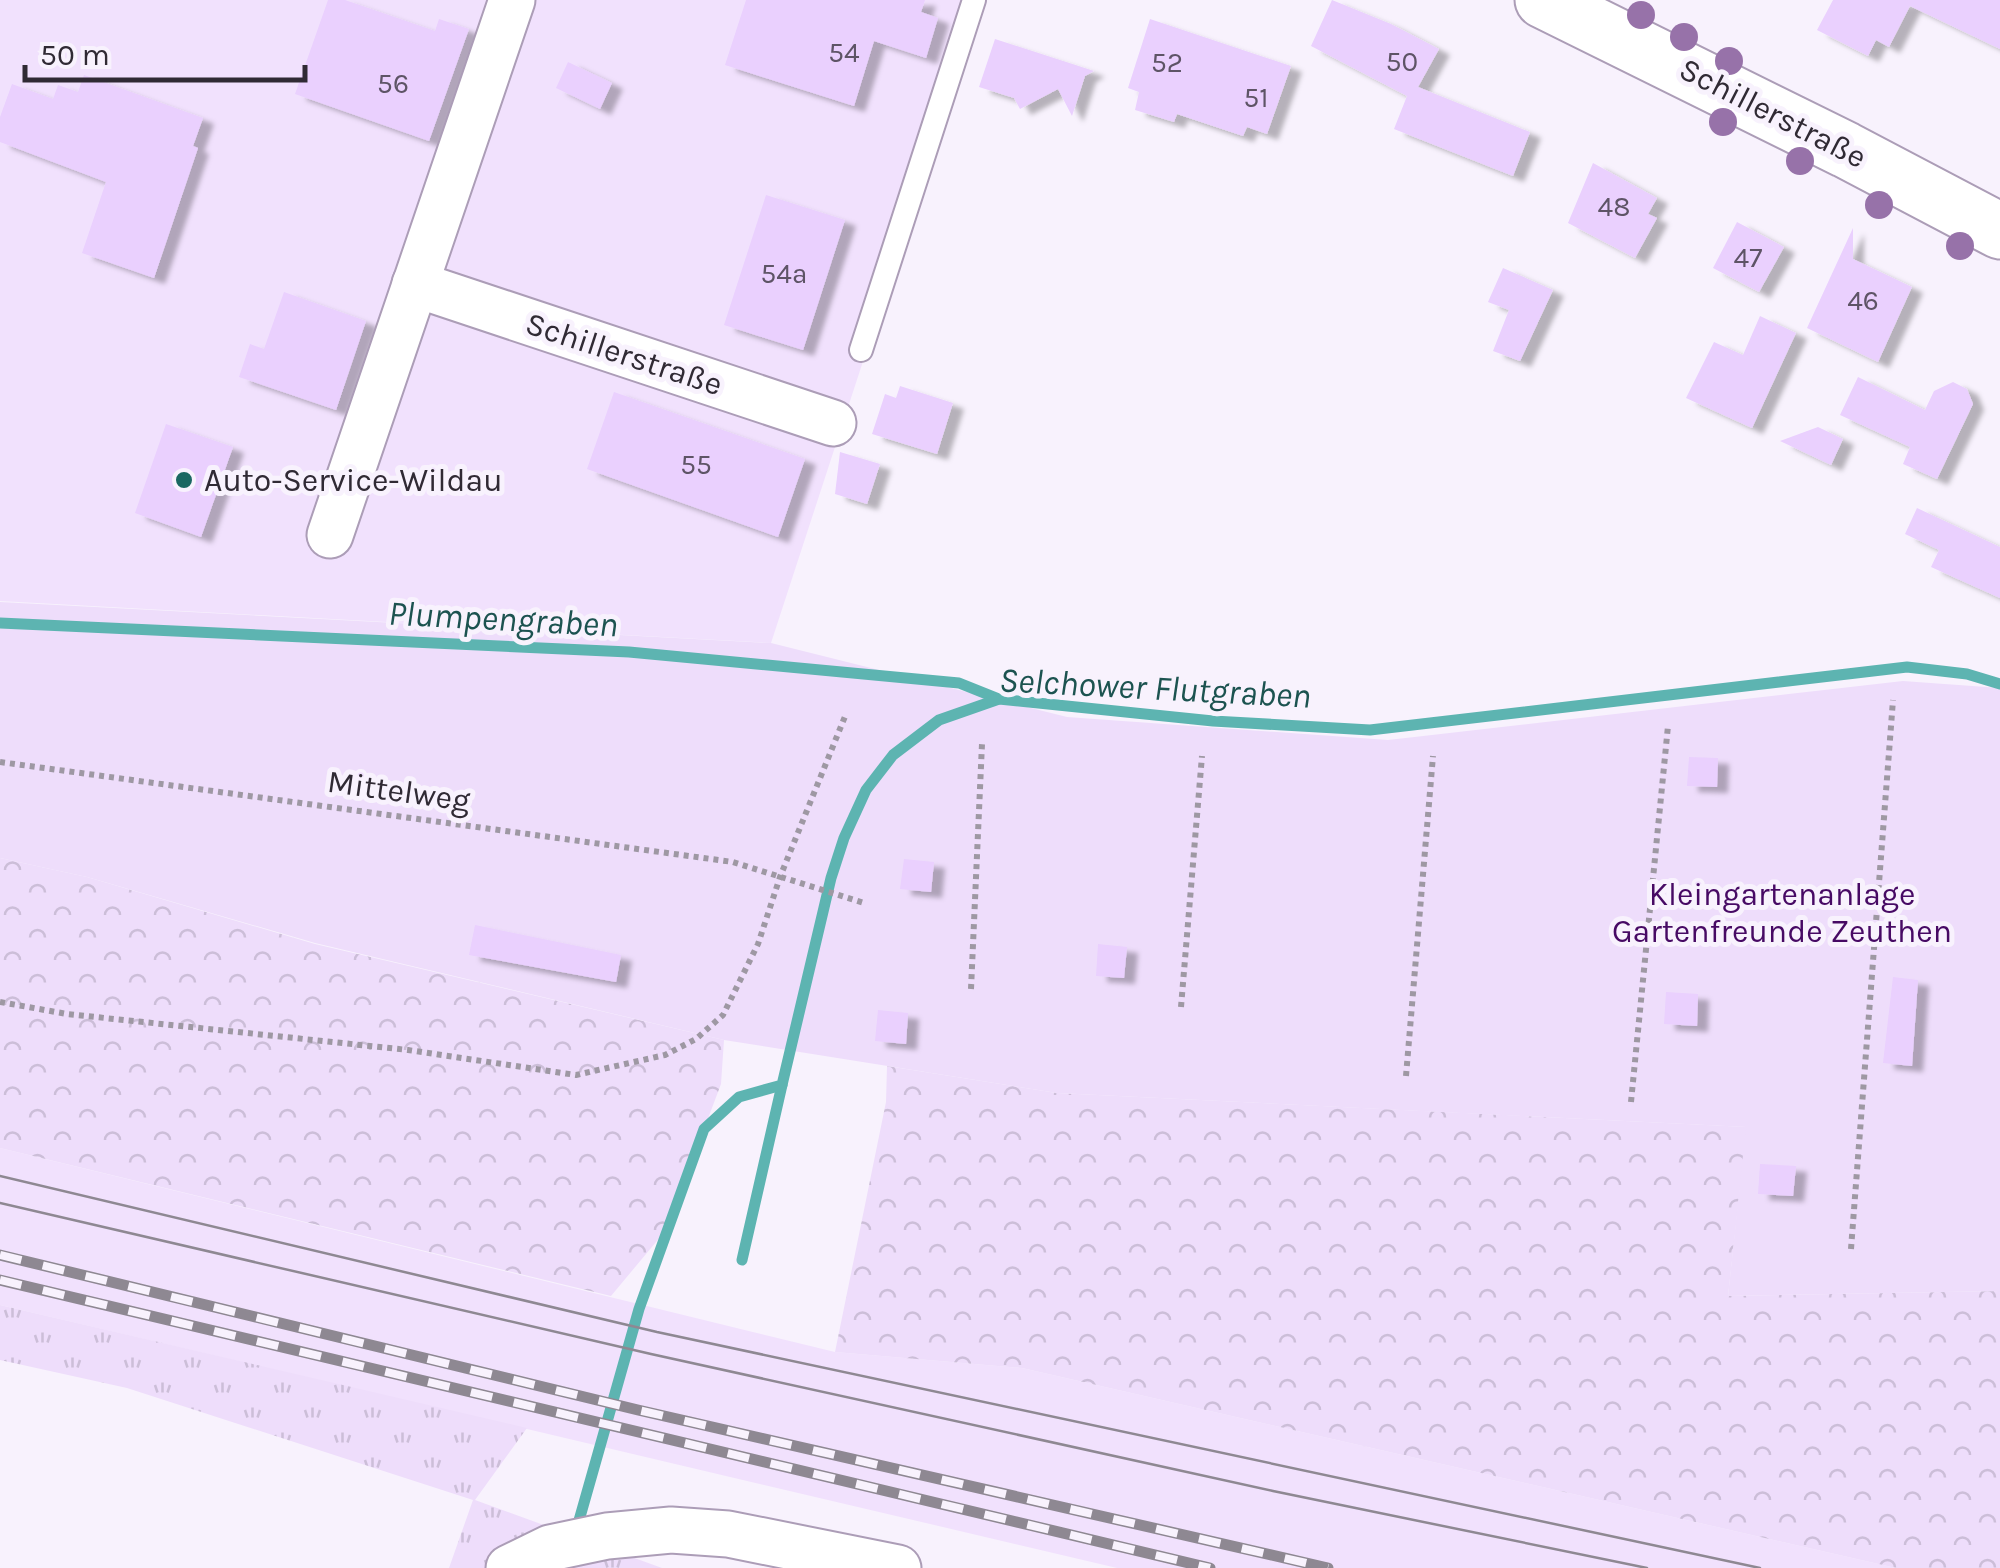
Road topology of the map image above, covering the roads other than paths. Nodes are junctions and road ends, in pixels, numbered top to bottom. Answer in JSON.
{"nodes":[{"id":1,"x":512,"y":0,"type":"edge"},
{"id":2,"x":974,"y":0,"type":"edge"},
{"id":3,"x":1543,"y":0,"type":"edge"},
{"id":4,"x":2000,"y":232,"type":"edge"},
{"id":5,"x":415,"y":284,"type":"junction"},
{"id":6,"x":861,"y":350,"type":"dead end"},
{"id":7,"x":833,"y":423,"type":"dead end"},
{"id":8,"x":330,"y":535,"type":"dead end"},
{"id":9,"x":801,"y":1558,"type":"edge"},
{"id":10,"x":509,"y":1568,"type":"edge"},
{"id":11,"x":898,"y":1568,"type":"edge"}],
"edges":[{"from":1,"to":5,"type":"street"},
{"from":2,"to":6,"type":"lane"},
{"from":3,"to":4,"type":"street","name":"Schillerstraße"},
{"from":5,"to":7,"type":"street","name":"Schillerstraße"},
{"from":5,"to":8,"type":"street"},
{"from":9,"to":10,"type":"street"},
{"from":9,"to":11,"type":"street"}]}
